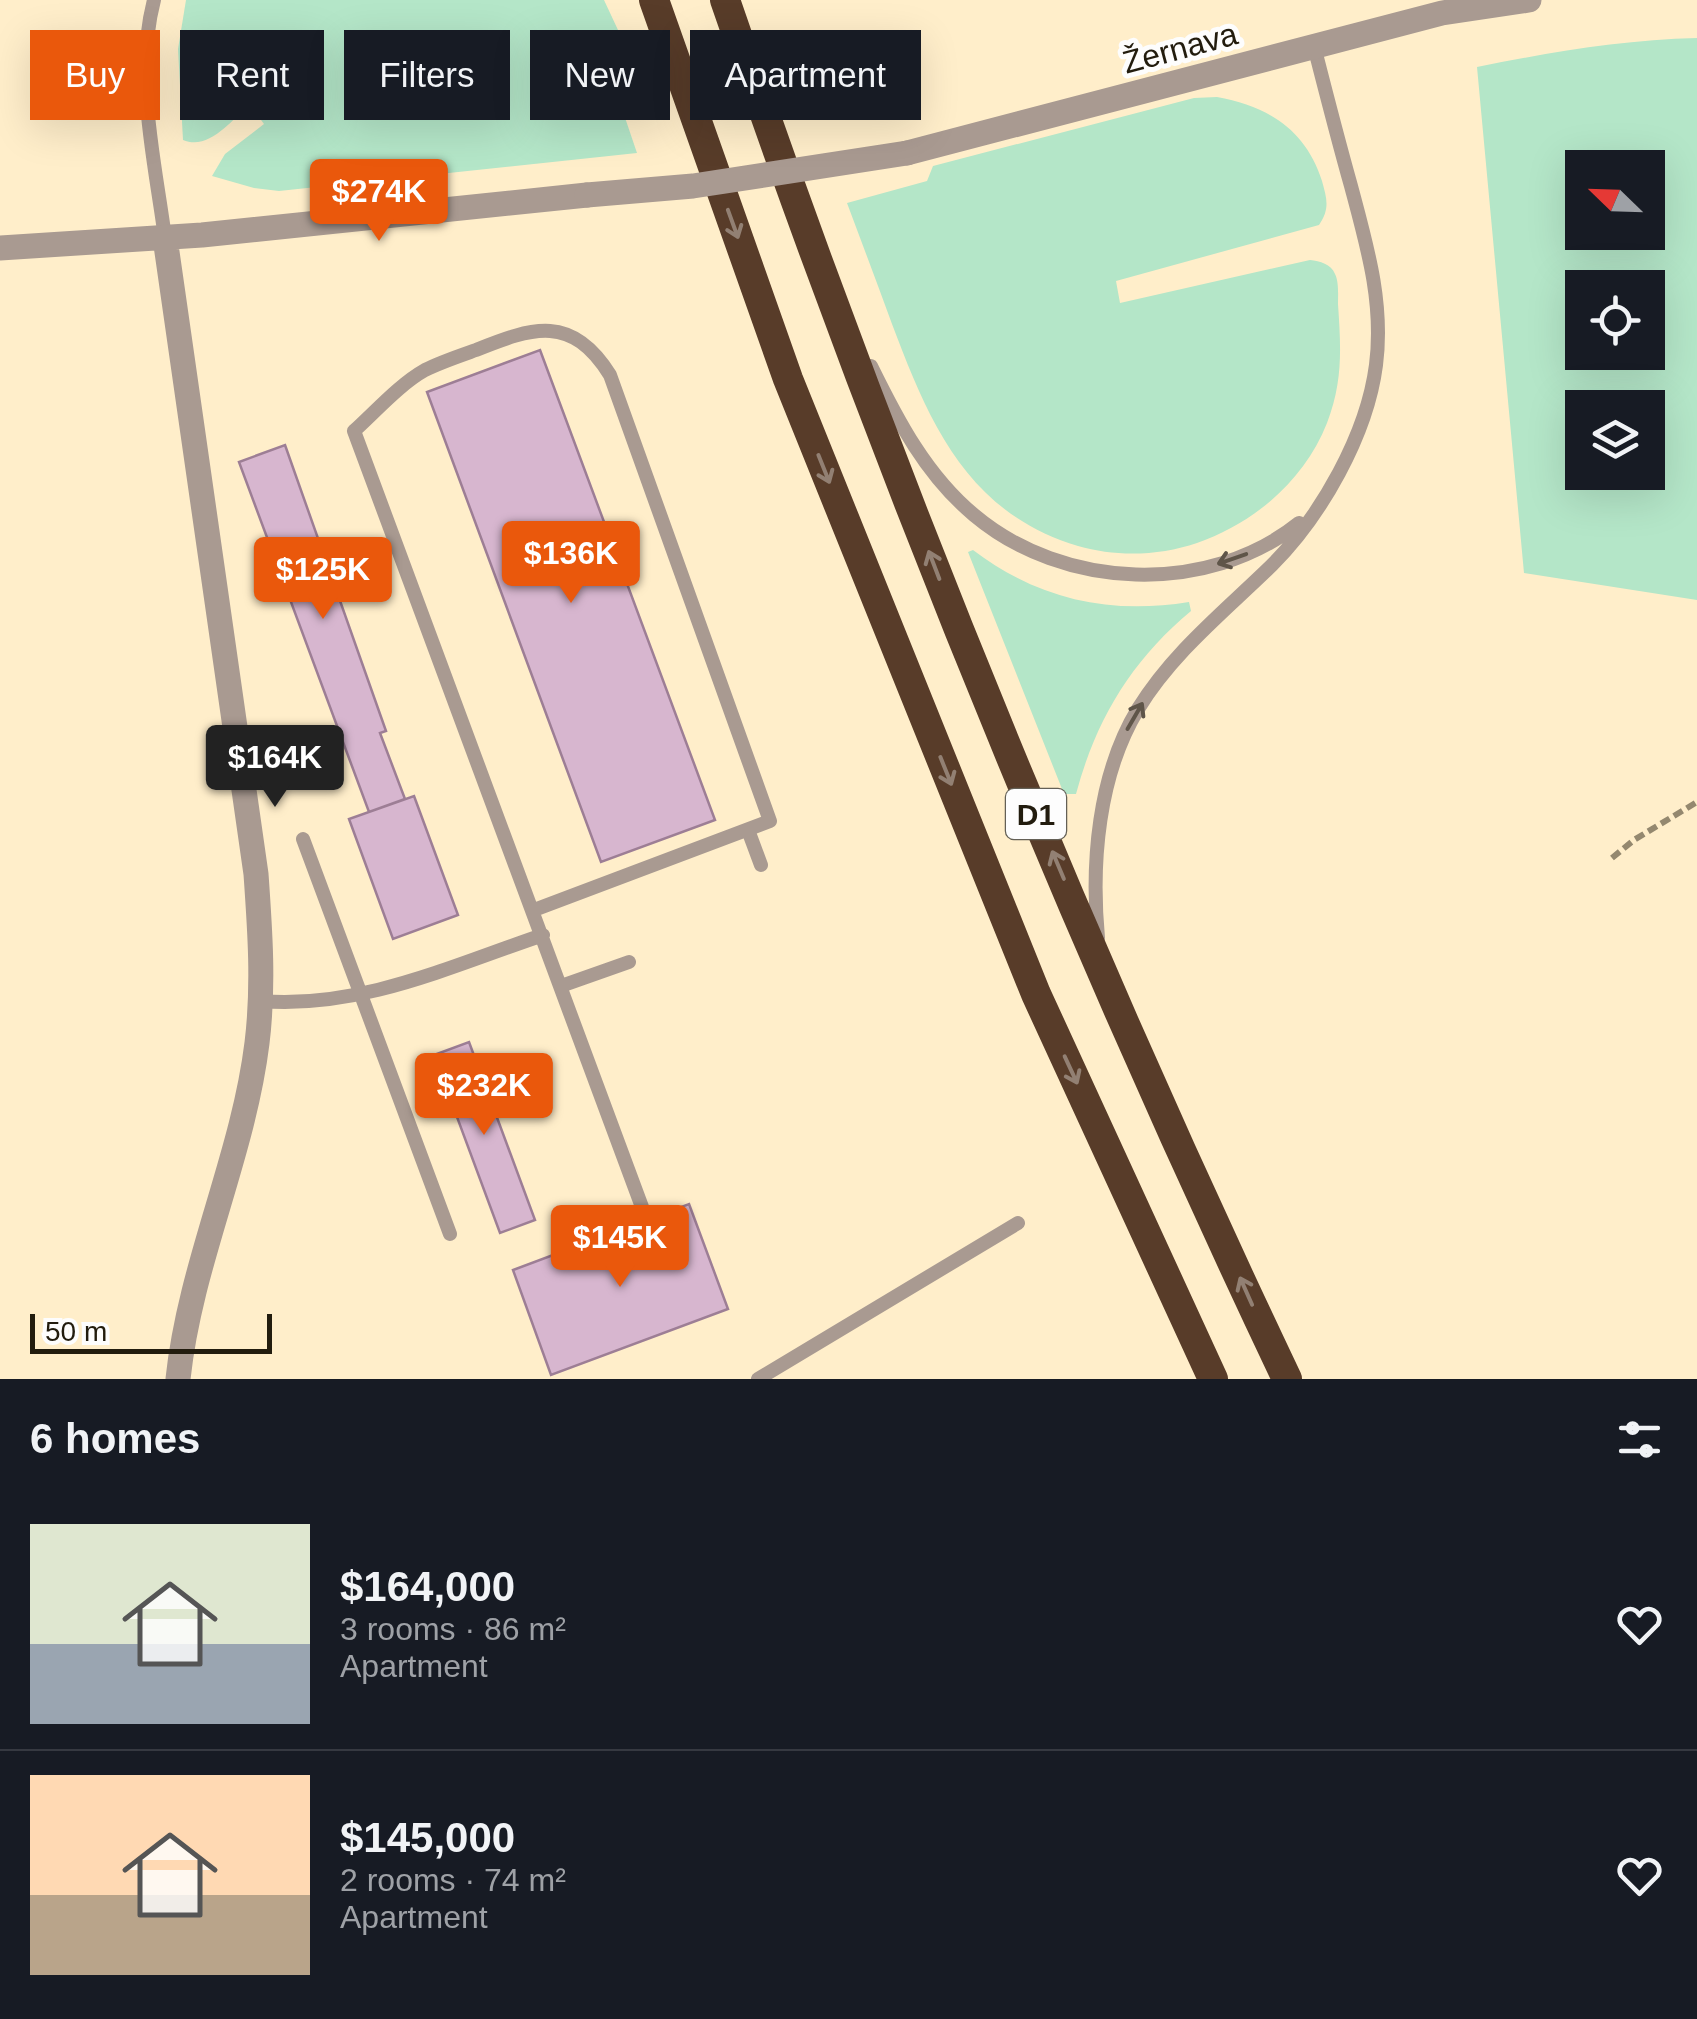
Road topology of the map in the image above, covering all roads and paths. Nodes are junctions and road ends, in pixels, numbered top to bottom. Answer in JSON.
{"nodes":[{"id":1,"x":154,"y":0,"type":"edge"},
{"id":2,"x":644,"y":0,"type":"edge"},
{"id":3,"x":725,"y":0,"type":"edge"},
{"id":4,"x":1530,"y":0,"type":"edge"},
{"id":5,"x":658,"y":14,"type":"edge"},
{"id":6,"x":1314,"y":46,"type":"junction"},
{"id":7,"x":165,"y":238,"type":"junction"},
{"id":8,"x":808,"y":239,"type":"junction"},
{"id":9,"x":0,"y":248,"type":"edge"},
{"id":10,"x":1315,"y":509,"type":"junction"},
{"id":11,"x":1697,"y":802,"type":"edge"},
{"id":12,"x":748,"y":830,"type":"junction"},
{"id":13,"x":303,"y":839,"type":"dead end"},
{"id":14,"x":1612,"y":858,"type":"dead end"},
{"id":15,"x":761,"y":865,"type":"dead end"},
{"id":16,"x":534,"y":910,"type":"junction"},
{"id":17,"x":543,"y":934,"type":"junction"},
{"id":18,"x":630,"y":962,"type":"dead end"},
{"id":19,"x":1100,"y":964,"type":"junction"},
{"id":20,"x":562,"y":986,"type":"junction"},
{"id":21,"x":360,"y":995,"type":"junction"},
{"id":22,"x":260,"y":1001,"type":"junction"},
{"id":23,"x":642,"y":1208,"type":"dead end"},
{"id":24,"x":1018,"y":1223,"type":"dead end"},
{"id":25,"x":450,"y":1234,"type":"dead end"},
{"id":26,"x":178,"y":1379,"type":"edge"},
{"id":27,"x":758,"y":1379,"type":"edge"},
{"id":28,"x":1214,"y":1379,"type":"edge"},
{"id":29,"x":1288,"y":1379,"type":"edge"}],
"edges":[{"from":1,"to":7,"type":"lane"},
{"from":2,"to":5,"type":"lane"},
{"from":3,"to":8,"type":"highway","number":"D1"},
{"from":4,"to":6,"type":"street","name":"Žernava"},
{"from":5,"to":28,"type":"highway","number":"D1","one_way":true},
{"from":6,"to":7,"type":"street","name":"Žernava","bridge":true},
{"from":6,"to":10,"type":"lane"},
{"from":7,"to":9,"type":"street","name":"Žernava"},
{"from":7,"to":22,"type":"street"},
{"from":10,"to":8,"type":"lane","one_way":true},
{"from":19,"to":8,"type":"highway","number":"D1","one_way":true},
{"from":19,"to":10,"type":"lane","one_way":true},
{"from":11,"to":14,"type":"path"},
{"from":12,"to":15,"type":"lane"},
{"from":12,"to":16,"type":"lane"},
{"from":12,"to":16,"type":"lane"},
{"from":13,"to":21,"type":"lane"},
{"from":16,"to":17,"type":"lane"},
{"from":17,"to":20,"type":"lane"},
{"from":17,"to":21,"type":"lane"},
{"from":18,"to":20,"type":"lane"},
{"from":29,"to":19,"type":"highway","number":"D1","one_way":true},
{"from":20,"to":23,"type":"lane"},
{"from":21,"to":22,"type":"lane"},
{"from":21,"to":25,"type":"lane"},
{"from":22,"to":26,"type":"street"},
{"from":24,"to":27,"type":"lane"}]}
